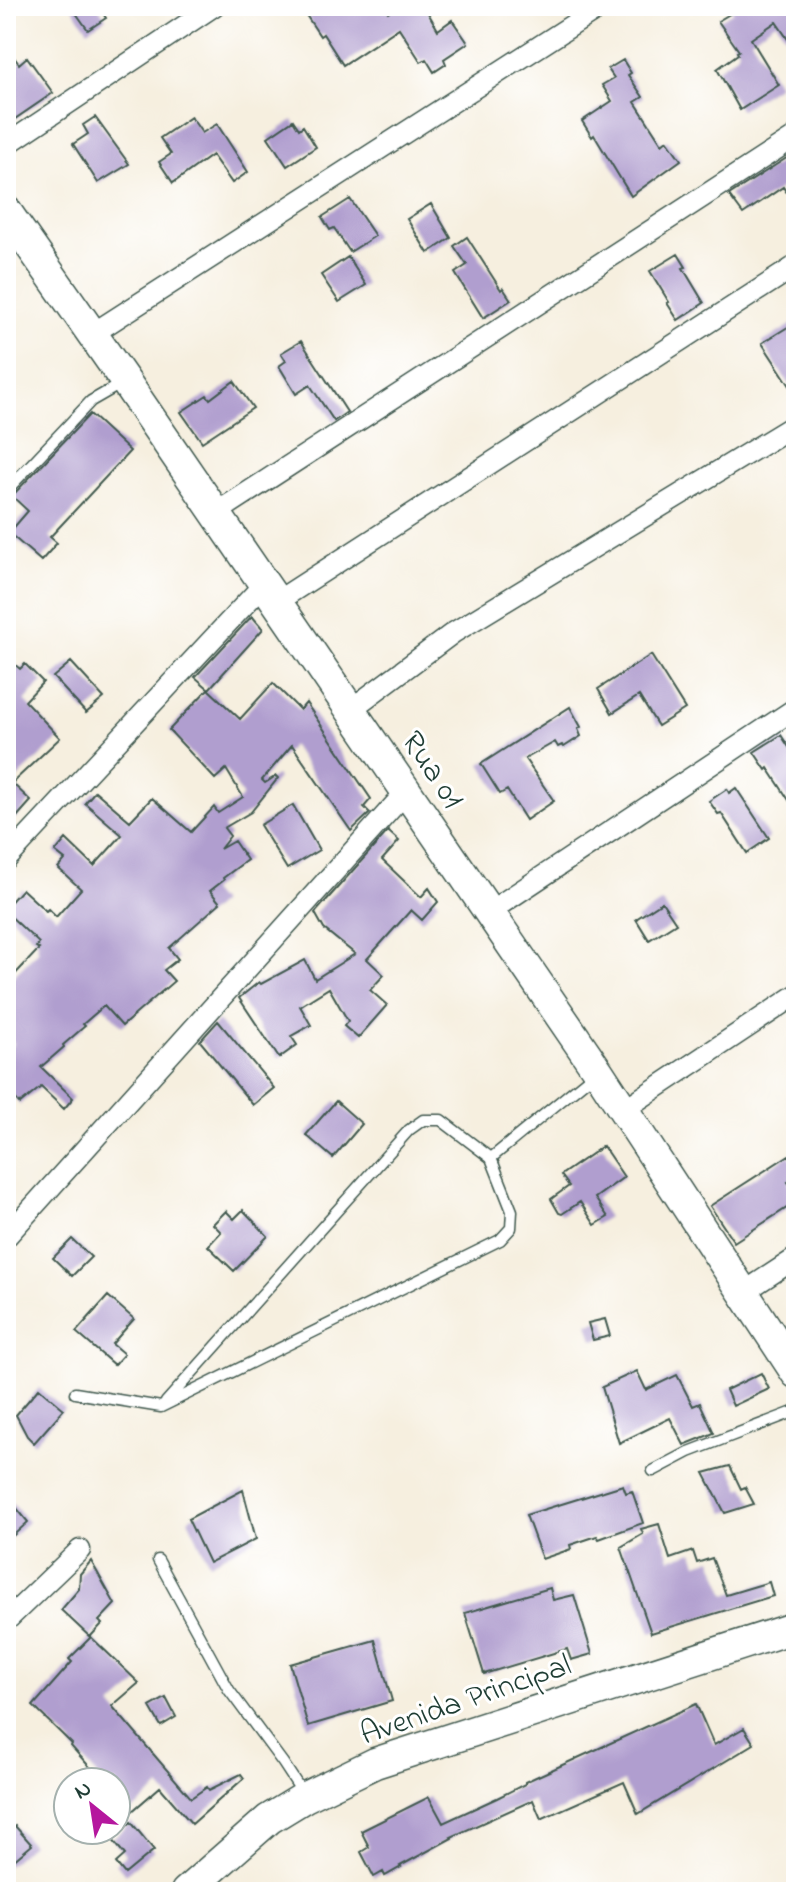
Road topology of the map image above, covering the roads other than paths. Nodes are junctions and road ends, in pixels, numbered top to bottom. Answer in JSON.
{"nodes":[{"id":1,"x":214,"y":6,"type":"edge"},
{"id":2,"x":602,"y":6,"type":"edge"},
{"id":3,"x":795,"y":137,"type":"edge"},
{"id":4,"x":6,"y":145,"type":"edge"},
{"id":5,"x":6,"y":211,"type":"edge"},
{"id":6,"x":794,"y":267,"type":"edge"},
{"id":7,"x":92,"y":334,"type":"junction"},
{"id":8,"x":125,"y":381,"type":"junction"},
{"id":9,"x":796,"y":424,"type":"edge"},
{"id":10,"x":6,"y":491,"type":"edge"},
{"id":11,"x":216,"y":513,"type":"junction"},
{"id":12,"x":270,"y":593,"type":"junction"},
{"id":13,"x":796,"y":708,"type":"edge"},
{"id":14,"x":350,"y":710,"type":"junction"},
{"id":15,"x":406,"y":792,"type":"junction"},
{"id":16,"x":6,"y":860,"type":"edge"},
{"id":17,"x":489,"y":912,"type":"junction"},
{"id":18,"x":796,"y":995,"type":"edge"},
{"id":19,"x":598,"y":1071,"type":"junction"},
{"id":20,"x":623,"y":1110,"type":"junction"},
{"id":21,"x":491,"y":1158,"type":"junction"},
{"id":22,"x":6,"y":1237,"type":"edge"},
{"id":23,"x":796,"y":1258,"type":"edge"},
{"id":24,"x":744,"y":1292,"type":"junction"},
{"id":25,"x":796,"y":1373,"type":"edge"},
{"id":26,"x":75,"y":1393,"type":"dead end"},
{"id":27,"x":161,"y":1407,"type":"junction"},
{"id":28,"x":796,"y":1411,"type":"edge"},
{"id":29,"x":653,"y":1471,"type":"dead end"},
{"id":30,"x":80,"y":1550,"type":"dead end"},
{"id":31,"x":158,"y":1560,"type":"dead end"},
{"id":32,"x":6,"y":1621,"type":"edge"},
{"id":33,"x":796,"y":1627,"type":"edge"},
{"id":34,"x":305,"y":1797,"type":"junction"},
{"id":35,"x":186,"y":1892,"type":"edge"}],
"edges":[{"from":1,"to":4,"type":"street"},
{"from":2,"to":7,"type":"street"},
{"from":3,"to":11,"type":"street"},
{"from":5,"to":7,"type":"street","name":"Rua 01"},
{"from":6,"to":12,"type":"street"},
{"from":7,"to":8,"type":"street","name":"Rua 01"},
{"from":8,"to":10,"type":"lane"},
{"from":8,"to":11,"type":"street","name":"Rua 01"},
{"from":9,"to":14,"type":"street"},
{"from":11,"to":12,"type":"street","name":"Rua 01"},
{"from":12,"to":14,"type":"street","name":"Rua 01"},
{"from":12,"to":16,"type":"street"},
{"from":13,"to":17,"type":"street"},
{"from":14,"to":15,"type":"street","name":"Rua 01"},
{"from":15,"to":17,"type":"street","name":"Rua 01"},
{"from":15,"to":22,"type":"street"},
{"from":17,"to":19,"type":"street","name":"Rua 01"},
{"from":18,"to":20,"type":"street"},
{"from":19,"to":20,"type":"street","name":"Rua 01"},
{"from":19,"to":21,"type":"lane"},
{"from":20,"to":24,"type":"street","name":"Rua 01"},
{"from":21,"to":27,"type":"lane"},
{"from":21,"to":27,"type":"lane"},
{"from":23,"to":24,"type":"street"},
{"from":24,"to":25,"type":"street","name":"Rua 01"},
{"from":26,"to":27,"type":"lane"},
{"from":28,"to":29,"type":"lane"},
{"from":30,"to":32,"type":"street"},
{"from":31,"to":34,"type":"lane"},
{"from":33,"to":34,"type":"street","name":"Avenida Principal"},
{"from":34,"to":35,"type":"street","name":"Avenida Principal"}]}
